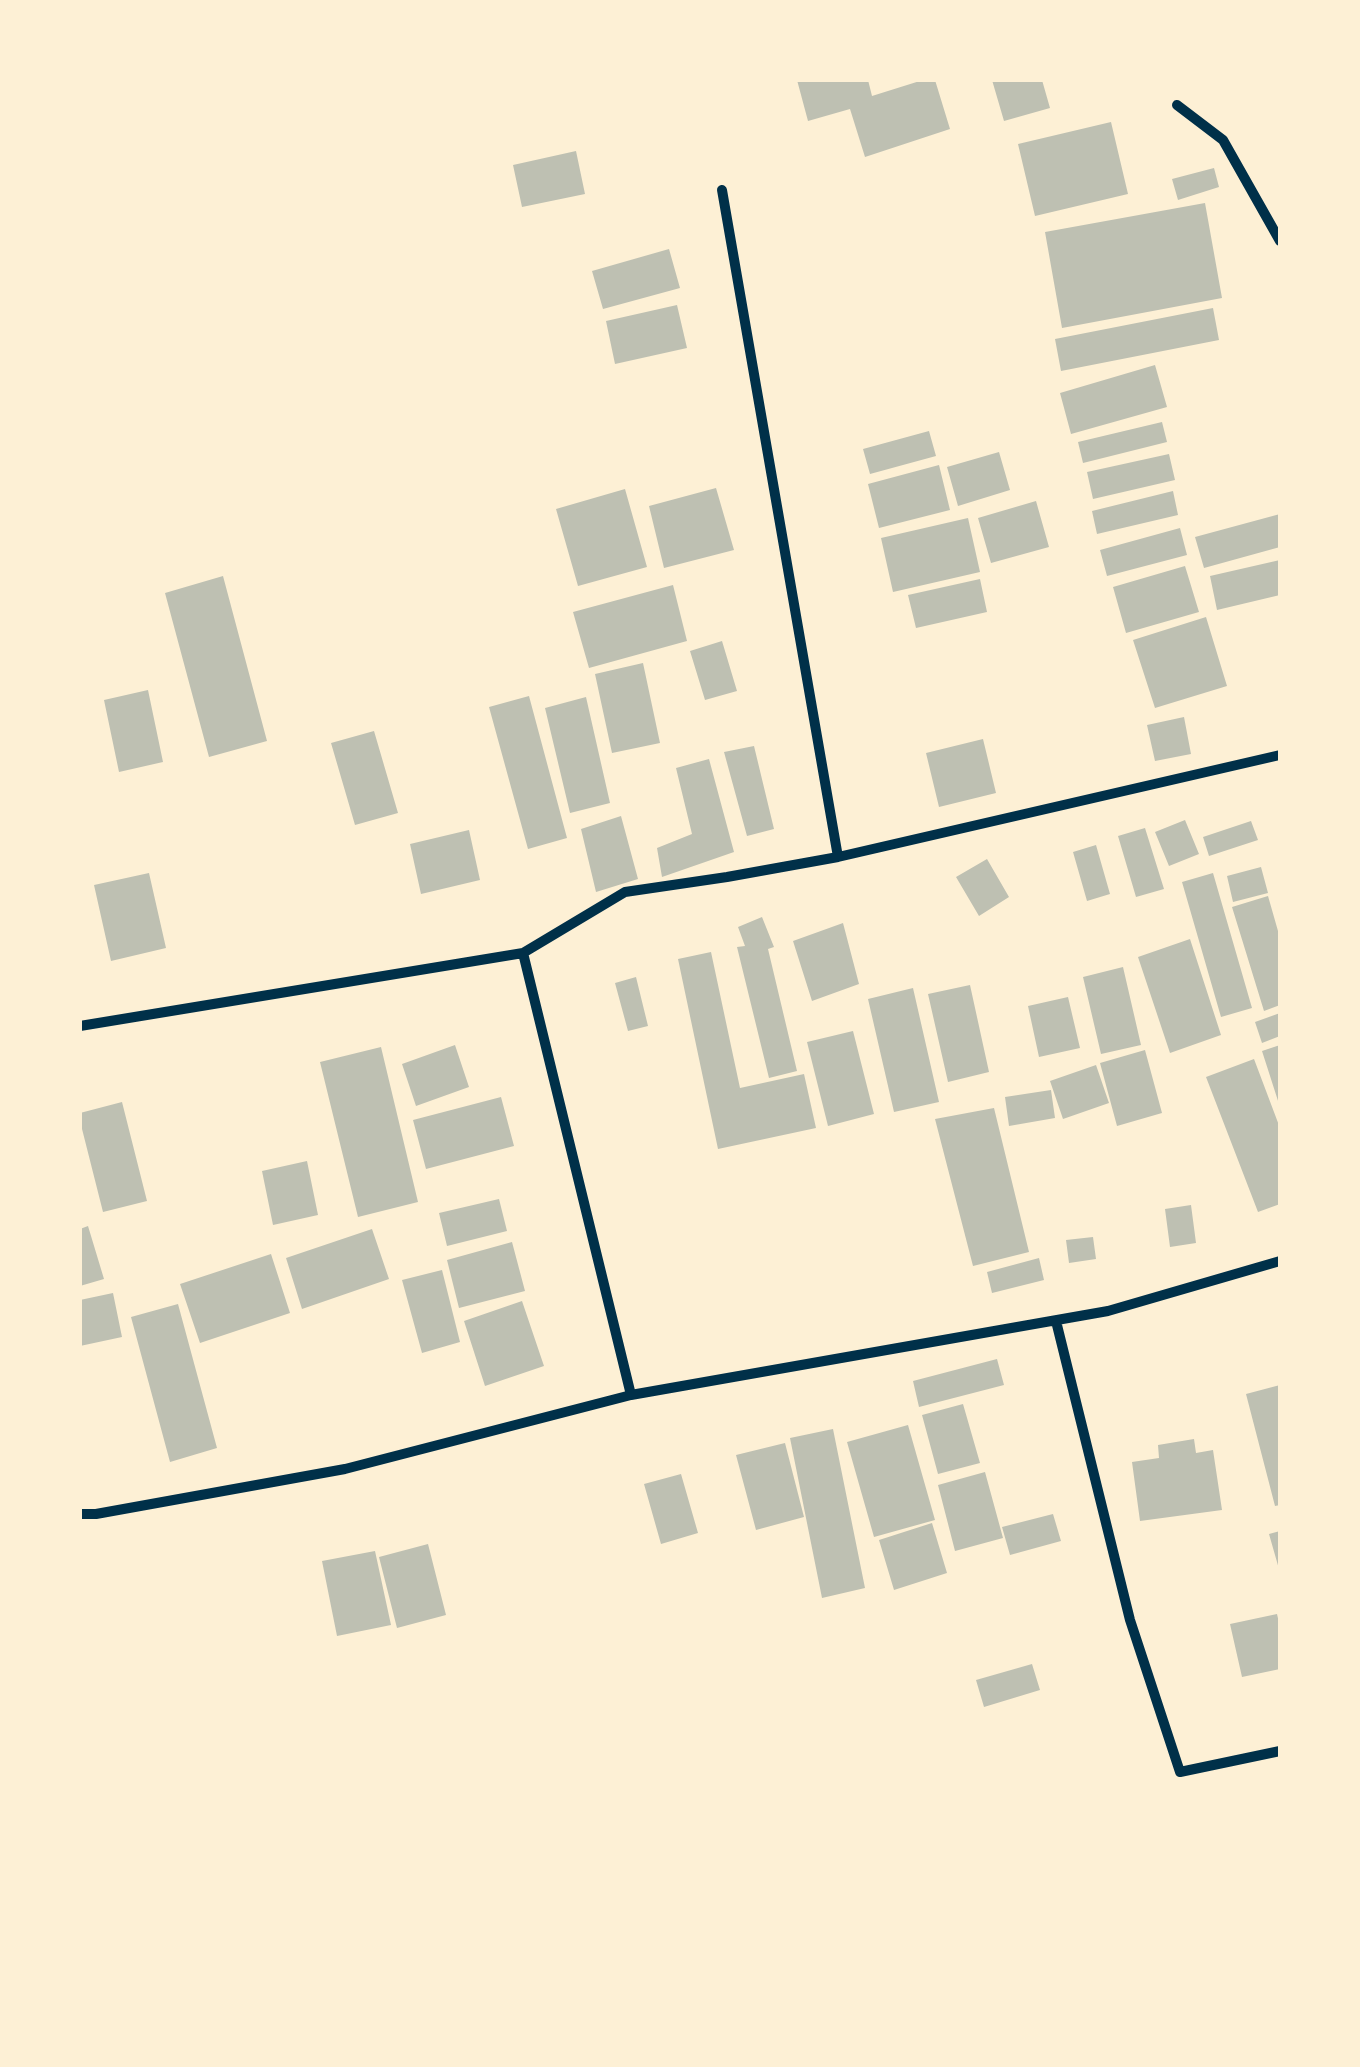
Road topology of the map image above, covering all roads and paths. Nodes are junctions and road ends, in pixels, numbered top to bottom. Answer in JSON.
{"nodes":[{"id":1,"x":1178,"y":105,"type":"dead end"},
{"id":2,"x":722,"y":190,"type":"dead end"},
{"id":3,"x":1280,"y":241,"type":"edge"},
{"id":4,"x":1280,"y":755,"type":"edge"},
{"id":5,"x":838,"y":857,"type":"junction"},
{"id":6,"x":523,"y":952,"type":"junction"},
{"id":7,"x":80,"y":1026,"type":"edge"},
{"id":8,"x":1280,"y":1261,"type":"edge"},
{"id":9,"x":1056,"y":1320,"type":"junction"},
{"id":10,"x":631,"y":1394,"type":"junction"},
{"id":11,"x":80,"y":1514,"type":"edge"},
{"id":12,"x":1280,"y":1750,"type":"edge"}],
"edges":[{"from":1,"to":3,"type":"street"},
{"from":2,"to":5,"type":"street"},
{"from":4,"to":5,"type":"street"},
{"from":5,"to":6,"type":"street"},
{"from":6,"to":7,"type":"street"},
{"from":6,"to":10,"type":"street"},
{"from":8,"to":9,"type":"street"},
{"from":9,"to":10,"type":"street"},
{"from":9,"to":12,"type":"street"},
{"from":10,"to":11,"type":"street"}]}
